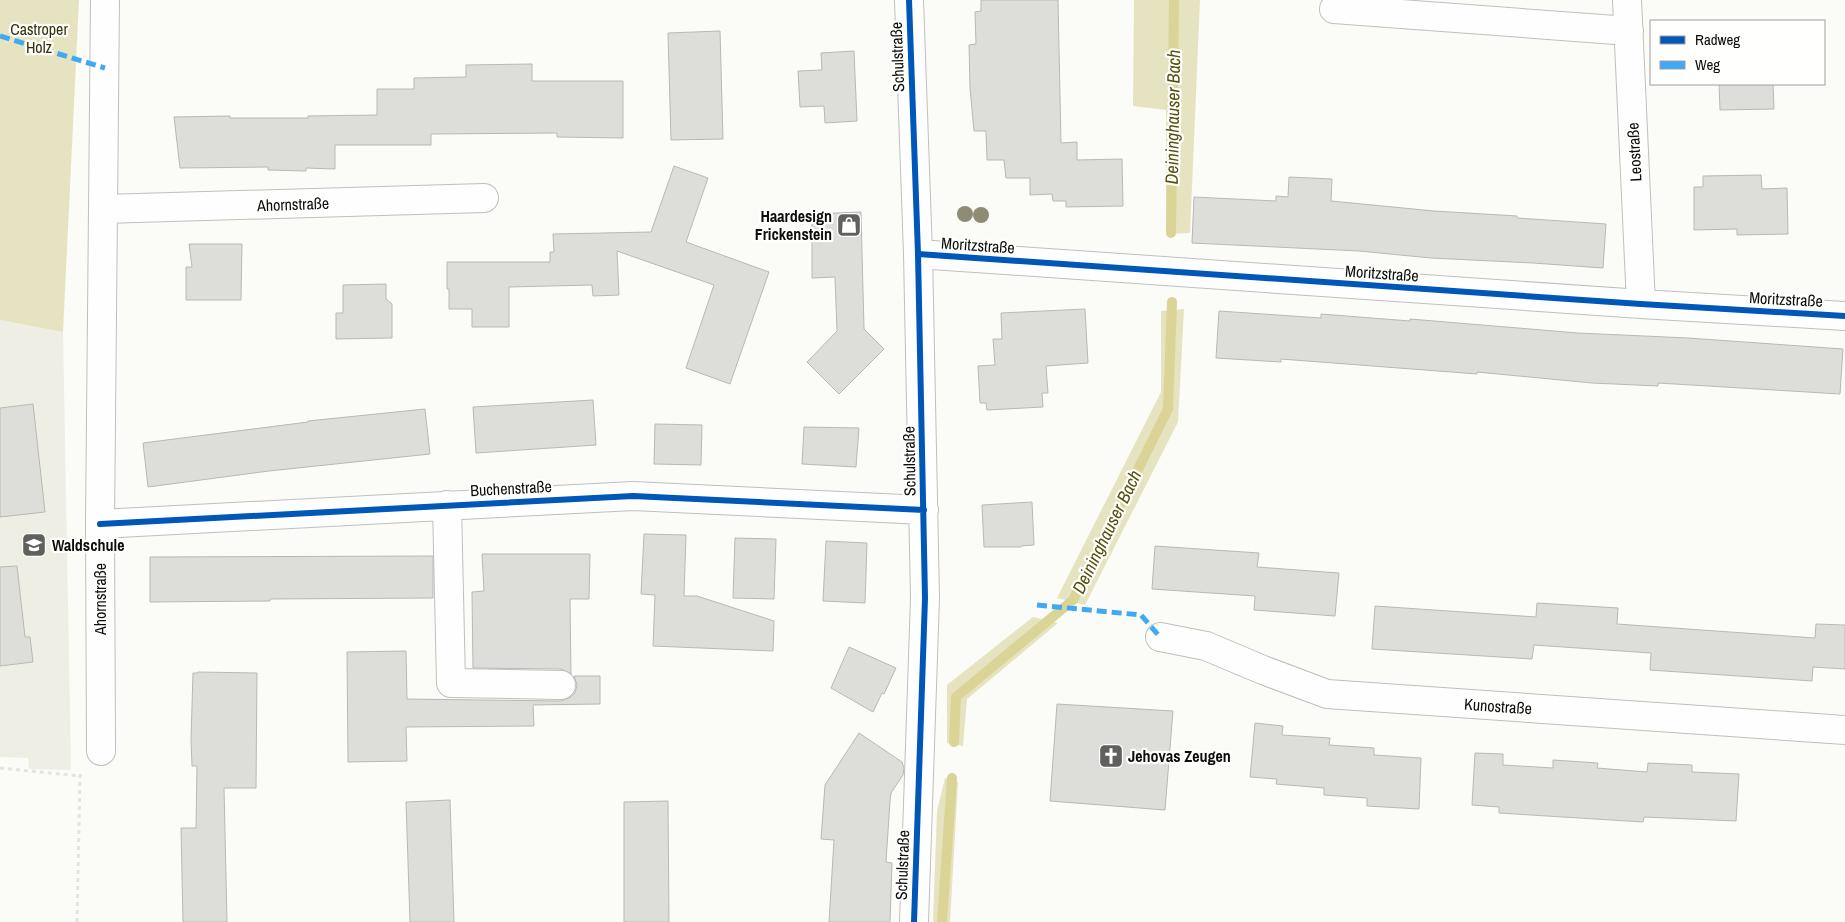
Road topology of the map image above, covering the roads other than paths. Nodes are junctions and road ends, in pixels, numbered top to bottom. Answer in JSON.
{"nodes":[{"id":1,"x":105,"y":0,"type":"edge"},
{"id":2,"x":909,"y":0,"type":"edge"},
{"id":3,"x":1627,"y":0,"type":"edge"},
{"id":4,"x":1334,"y":9,"type":"dead end"},
{"id":5,"x":1629,"y":30,"type":"junction"},
{"id":6,"x":484,"y":198,"type":"dead end"},
{"id":7,"x":102,"y":209,"type":"junction"},
{"id":8,"x":918,"y":254,"type":"junction"},
{"id":9,"x":1641,"y":304,"type":"junction"},
{"id":10,"x":1845,"y":316,"type":"edge"},
{"id":11,"x":447,"y":505,"type":"junction"},
{"id":12,"x":924,"y":510,"type":"junction"},
{"id":13,"x":100,"y":524,"type":"junction"},
{"id":14,"x":1160,"y":637,"type":"dead end"},
{"id":15,"x":561,"y":686,"type":"dead end"},
{"id":16,"x":1845,"y":730,"type":"edge"},
{"id":17,"x":101,"y":750,"type":"road end"},
{"id":18,"x":914,"y":922,"type":"edge"}],
"edges":[{"from":1,"to":7,"type":"street","name":"Ahornstraße"},
{"from":2,"to":8,"type":"street","name":"Schulstraße"},
{"from":3,"to":5,"type":"street","name":"Leostraße"},
{"from":4,"to":5,"type":"street"},
{"from":5,"to":9,"type":"street","name":"Leostraße"},
{"from":6,"to":7,"type":"street","name":"Ahornstraße"},
{"from":7,"to":13,"type":"street","name":"Ahornstraße"},
{"from":8,"to":9,"type":"street","name":"Moritzstraße"},
{"from":8,"to":12,"type":"street","name":"Schulstraße"},
{"from":9,"to":10,"type":"street","name":"Moritzstraße"},
{"from":11,"to":12,"type":"street","name":"Buchenstraße"},
{"from":11,"to":13,"type":"street","name":"Buchenstraße"},
{"from":11,"to":15,"type":"street"},
{"from":12,"to":18,"type":"street","name":"Schulstraße"},
{"from":13,"to":17,"type":"street","name":"Ahornstraße"},
{"from":14,"to":16,"type":"street","name":"Kunostraße"}]}
